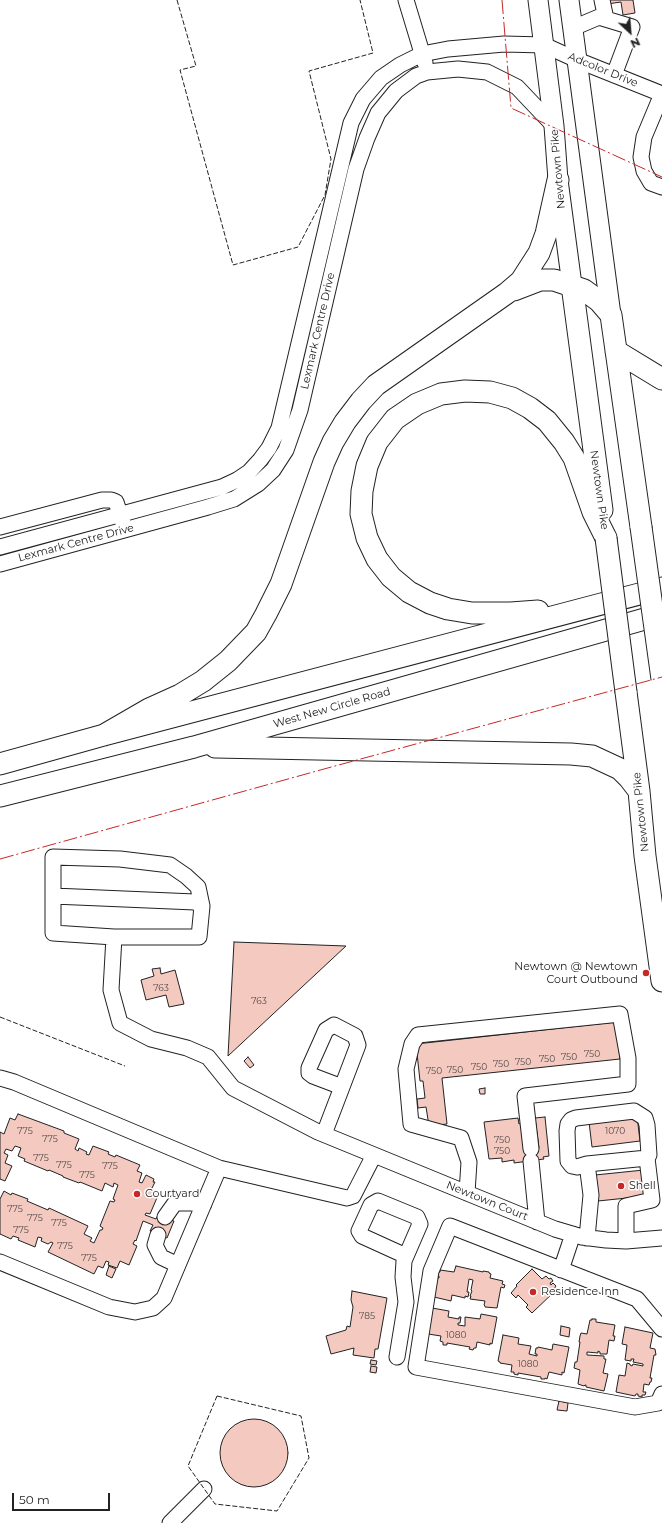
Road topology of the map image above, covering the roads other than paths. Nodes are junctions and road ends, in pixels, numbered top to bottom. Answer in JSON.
{"nodes":[{"id":1,"x":406,"y":0,"type":"edge"},
{"id":2,"x":538,"y":0,"type":"edge"},
{"id":3,"x":569,"y":0,"type":"edge"},
{"id":4,"x":602,"y":0,"type":"edge"},
{"id":5,"x":606,"y":19,"type":"junction"},
{"id":6,"x":572,"y":28,"type":"junction"},
{"id":7,"x":544,"y":45,"type":"junction"},
{"id":8,"x":422,"y":54,"type":"junction"},
{"id":9,"x":577,"y":60,"type":"junction"},
{"id":10,"x":427,"y":72,"type":"junction"},
{"id":11,"x":614,"y":75,"type":"junction"},
{"id":12,"x":662,"y":94,"type":"edge"},
{"id":13,"x":554,"y":126,"type":"junction"},
{"id":14,"x":558,"y":180,"type":"junction"},
{"id":15,"x":662,"y":187,"type":"edge"},
{"id":16,"x":572,"y":285,"type":"junction"},
{"id":17,"x":507,"y":293,"type":"junction"},
{"id":18,"x":612,"y":315,"type":"junction"},
{"id":19,"x":616,"y":352,"type":"junction"},
{"id":20,"x":662,"y":379,"type":"edge"},
{"id":21,"x":120,"y":514,"type":"junction"},
{"id":22,"x":0,"y":527,"type":"edge"},
{"id":23,"x":125,"y":529,"type":"junction"},
{"id":24,"x":606,"y":538,"type":"junction"},
{"id":25,"x":0,"y":547,"type":"edge"},
{"id":26,"x":0,"y":564,"type":"edge"},
{"id":27,"x":662,"y":588,"type":"edge"},
{"id":28,"x":588,"y":608,"type":"junction"},
{"id":29,"x":662,"y":614,"type":"edge"},
{"id":30,"x":662,"y":679,"type":"edge"},
{"id":31,"x":104,"y":735,"type":"junction"},
{"id":32,"x":194,"y":747,"type":"junction"},
{"id":33,"x":0,"y":764,"type":"edge"},
{"id":34,"x":639,"y":791,"type":"junction"},
{"id":35,"x":0,"y":796,"type":"edge"},
{"id":36,"x":645,"y":856,"type":"junction"},
{"id":37,"x":662,"y":872,"type":"edge"},
{"id":38,"x":53,"y":896,"type":"junction"},
{"id":39,"x":202,"y":906,"type":"junction"},
{"id":40,"x":114,"y":937,"type":"junction"},
{"id":41,"x":662,"y":981,"type":"edge"},
{"id":42,"x":0,"y":1078,"type":"edge"},
{"id":43,"x":342,"y":1087,"type":"dead end"},
{"id":44,"x":321,"y":1133,"type":"junction"},
{"id":45,"x":374,"y":1155,"type":"junction"},
{"id":46,"x":647,"y":1158,"type":"junction"},
{"id":47,"x":587,"y":1164,"type":"junction"},
{"id":48,"x":219,"y":1168,"type":"junction"},
{"id":49,"x":468,"y":1193,"type":"junction"},
{"id":50,"x":353,"y":1196,"type":"junction"},
{"id":51,"x":204,"y":1204,"type":"junction"},
{"id":52,"x":371,"y":1205,"type":"junction"},
{"id":53,"x":165,"y":1217,"type":"dead end"},
{"id":54,"x":537,"y":1222,"type":"junction"},
{"id":55,"x":158,"y":1235,"type":"dead end"},
{"id":56,"x":580,"y":1236,"type":"junction"},
{"id":57,"x":662,"y":1238,"type":"edge"},
{"id":58,"x":626,"y":1241,"type":"junction"},
{"id":59,"x":406,"y":1256,"type":"junction"},
{"id":60,"x":0,"y":1262,"type":"edge"},
{"id":61,"x":178,"y":1265,"type":"junction"},
{"id":62,"x":561,"y":1270,"type":"junction"},
{"id":63,"x":662,"y":1329,"type":"edge"},
{"id":64,"x":397,"y":1357,"type":"dead end"},
{"id":65,"x":662,"y":1394,"type":"edge"},
{"id":66,"x":204,"y":1488,"type":"dead end"},
{"id":67,"x":170,"y":1523,"type":"edge"}],
"edges":[{"from":1,"to":8,"type":"street"},
{"from":2,"to":7,"type":"main road","name":"Newtown Pike"},
{"from":3,"to":6,"type":"main road"},
{"from":4,"to":5,"type":"street"},
{"from":5,"to":6,"type":"street"},
{"from":5,"to":11,"type":"street"},
{"from":6,"to":9,"type":"main road"},
{"from":7,"to":8,"type":"street","name":"Lexmark Centre Drive"},
{"from":7,"to":9,"type":"street","name":"Adcolor Drive"},
{"from":7,"to":13,"type":"main road","name":"Newtown Pike"},
{"from":8,"to":10,"type":"street"},
{"from":8,"to":21,"type":"street","name":"Lexmark Centre Drive"},
{"from":9,"to":11,"type":"street","name":"Adcolor Drive"},
{"from":9,"to":18,"type":"main road"},
{"from":10,"to":13,"type":"street","name":"Lexmark Centre Drive"},
{"from":10,"to":23,"type":"street","name":"Lexmark Centre Drive"},
{"from":11,"to":12,"type":"street","name":"Adcolor Drive"},
{"from":12,"to":15,"type":"street"},
{"from":13,"to":14,"type":"main road","name":"Newtown Pike"},
{"from":14,"to":16,"type":"main road","name":"Newtown Pike"},
{"from":14,"to":17,"type":"highway"},
{"from":16,"to":17,"type":"highway"},
{"from":16,"to":18,"type":"highway"},
{"from":16,"to":24,"type":"highway","name":"Newtown Pike"},
{"from":17,"to":31,"type":"highway"},
{"from":18,"to":19,"type":"highway"},
{"from":19,"to":20,"type":"highway"},
{"from":19,"to":30,"type":"highway","bridge":true},
{"from":21,"to":22,"type":"street"},
{"from":21,"to":23,"type":"street"},
{"from":21,"to":25,"type":"street","name":"Lexmark Centre Drive"},
{"from":23,"to":26,"type":"street","name":"Lexmark Centre Drive"},
{"from":24,"to":28,"type":"highway"},
{"from":24,"to":34,"type":"highway","name":"Newtown Pike","bridge":true},
{"from":27,"to":28,"type":"highway"},
{"from":28,"to":31,"type":"highway"},
{"from":29,"to":32,"type":"highway","name":"West New Circle Road"},
{"from":31,"to":33,"type":"highway"},
{"from":32,"to":34,"type":"highway"},
{"from":32,"to":35,"type":"highway","name":"West New Circle Road"},
{"from":34,"to":36,"type":"highway","name":"Newtown Pike"},
{"from":36,"to":37,"type":"highway"},
{"from":36,"to":41,"type":"highway","name":"Newtown Pike"},
{"from":38,"to":39,"type":"street"},
{"from":38,"to":39,"type":"street"},
{"from":38,"to":40,"type":"street"},
{"from":39,"to":40,"type":"street"},
{"from":40,"to":44,"type":"street","name":"Newtown Court"},
{"from":42,"to":48,"type":"street"},
{"from":43,"to":44,"type":"street"},
{"from":44,"to":45,"type":"street","name":"Newtown Court"},
{"from":45,"to":49,"type":"street","name":"Newtown Court"},
{"from":45,"to":50,"type":"street"},
{"from":46,"to":47,"type":"street"},
{"from":46,"to":47,"type":"street"},
{"from":46,"to":58,"type":"street"},
{"from":47,"to":56,"type":"street"},
{"from":48,"to":50,"type":"street"},
{"from":48,"to":51,"type":"street"},
{"from":49,"to":54,"type":"street","name":"Newtown Court"},
{"from":49,"to":54,"type":"street"},
{"from":50,"to":52,"type":"street"},
{"from":51,"to":53,"type":"street"},
{"from":51,"to":61,"type":"street"},
{"from":52,"to":59,"type":"street"},
{"from":52,"to":59,"type":"street"},
{"from":54,"to":56,"type":"street","name":"Newtown Court"},
{"from":55,"to":61,"type":"street"},
{"from":56,"to":58,"type":"street","name":"Newtown Court"},
{"from":56,"to":62,"type":"street"},
{"from":57,"to":58,"type":"street","name":"Newtown Court"},
{"from":59,"to":64,"type":"street"},
{"from":60,"to":61,"type":"street"},
{"from":62,"to":63,"type":"street"},
{"from":62,"to":65,"type":"street"},
{"from":66,"to":67,"type":"street"}]}
